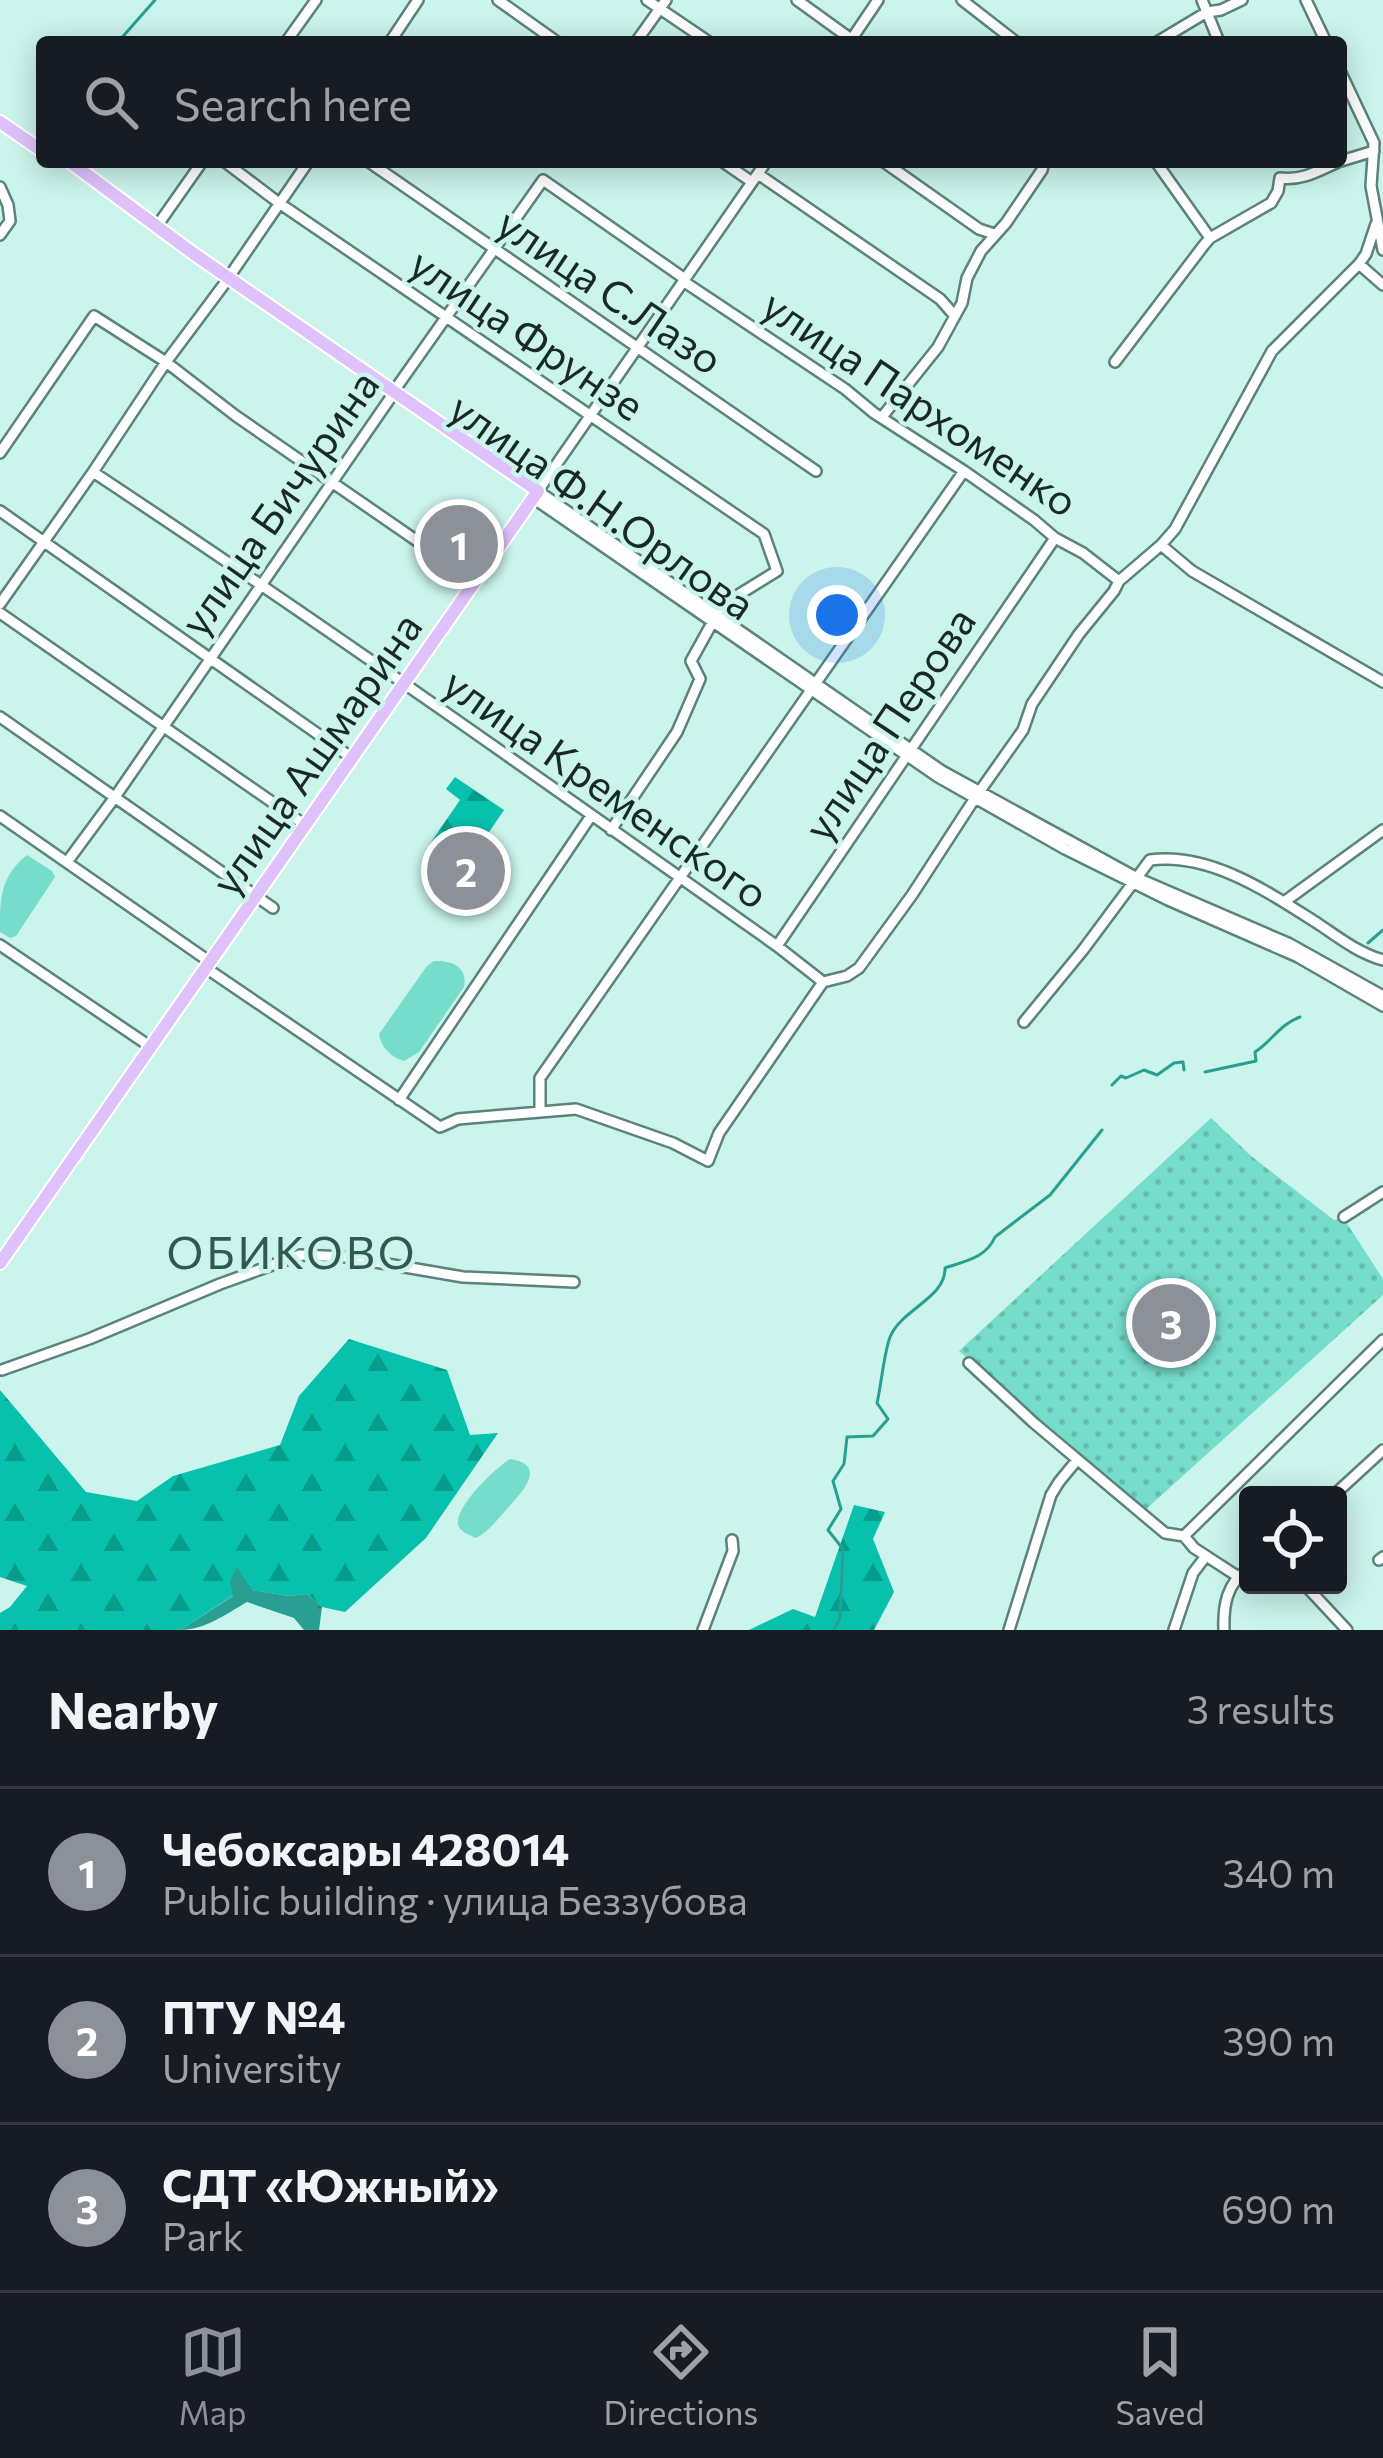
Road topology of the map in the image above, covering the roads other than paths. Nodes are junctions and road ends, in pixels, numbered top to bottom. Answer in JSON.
{"nodes":[{"id":1,"x":316,"y":0,"type":"edge"},
{"id":2,"x":418,"y":0,"type":"edge"},
{"id":3,"x":498,"y":0,"type":"edge"},
{"id":4,"x":646,"y":0,"type":"edge"},
{"id":5,"x":797,"y":0,"type":"edge"},
{"id":6,"x":878,"y":0,"type":"edge"},
{"id":7,"x":962,"y":0,"type":"edge"},
{"id":8,"x":1202,"y":0,"type":"edge"},
{"id":9,"x":1242,"y":0,"type":"edge"},
{"id":10,"x":1306,"y":0,"type":"edge"},
{"id":11,"x":663,"y":4,"type":"edge"},
{"id":12,"x":1207,"y":13,"type":"junction"},
{"id":13,"x":290,"y":36,"type":"edge"},
{"id":14,"x":394,"y":36,"type":"edge"},
{"id":15,"x":549,"y":36,"type":"edge"},
{"id":16,"x":640,"y":36,"type":"edge"},
{"id":17,"x":702,"y":36,"type":"edge"},
{"id":18,"x":845,"y":36,"type":"edge"},
{"id":19,"x":855,"y":36,"type":"edge"},
{"id":20,"x":1008,"y":36,"type":"edge"},
{"id":21,"x":1167,"y":36,"type":"edge"},
{"id":22,"x":1217,"y":36,"type":"edge"},
{"id":23,"x":1323,"y":36,"type":"edge"},
{"id":24,"x":1347,"y":85,"type":"edge"},
{"id":25,"x":0,"y":118,"type":"edge"},
{"id":26,"x":36,"y":143,"type":"edge"},
{"id":27,"x":1374,"y":151,"type":"junction"},
{"id":28,"x":1347,"y":159,"type":"edge"},
{"id":29,"x":67,"y":168,"type":"edge"},
{"id":30,"x":78,"y":168,"type":"edge"},
{"id":31,"x":198,"y":168,"type":"edge"},
{"id":32,"x":233,"y":168,"type":"edge"},
{"id":33,"x":304,"y":168,"type":"edge"},
{"id":34,"x":378,"y":168,"type":"edge"},
{"id":35,"x":735,"y":168,"type":"edge"},
{"id":36,"x":762,"y":168,"type":"edge"},
{"id":37,"x":893,"y":168,"type":"edge"},
{"id":38,"x":1043,"y":168,"type":"edge"},
{"id":39,"x":1160,"y":168,"type":"edge"},
{"id":40,"x":1276,"y":168,"type":"edge"},
{"id":41,"x":1324,"y":168,"type":"edge"},
{"id":42,"x":755,"y":178,"type":"junction"},
{"id":43,"x":1280,"y":178,"type":"junction"},
{"id":44,"x":543,"y":180,"type":"joint"},
{"id":45,"x":0,"y":187,"type":"edge"},
{"id":46,"x":279,"y":203,"type":"junction"},
{"id":47,"x":1376,"y":224,"type":"junction"},
{"id":48,"x":157,"y":226,"type":"junction"},
{"id":49,"x":0,"y":235,"type":"edge"},
{"id":50,"x":994,"y":235,"type":"junction"},
{"id":51,"x":1210,"y":238,"type":"junction"},
{"id":52,"x":494,"y":250,"type":"junction"},
{"id":53,"x":1383,"y":250,"type":"edge"},
{"id":54,"x":1359,"y":264,"type":"junction"},
{"id":55,"x":227,"y":280,"type":"junction"},
{"id":56,"x":684,"y":280,"type":"junction"},
{"id":57,"x":1383,"y":285,"type":"edge"},
{"id":58,"x":955,"y":316,"type":"junction"},
{"id":59,"x":445,"y":317,"type":"junction"},
{"id":60,"x":637,"y":348,"type":"junction"},
{"id":61,"x":166,"y":362,"type":"junction"},
{"id":62,"x":1115,"y":362,"type":"dead end"},
{"id":63,"x":393,"y":394,"type":"junction"},
{"id":64,"x":591,"y":414,"type":"junction"},
{"id":65,"x":882,"y":417,"type":"junction"},
{"id":66,"x":0,"y":453,"type":"edge"},
{"id":67,"x":816,"y":471,"type":"dead end"},
{"id":68,"x":964,"y":471,"type":"junction"},
{"id":69,"x":93,"y":472,"type":"junction"},
{"id":70,"x":333,"y":483,"type":"junction"},
{"id":71,"x":535,"y":494,"type":"junction"},
{"id":72,"x":0,"y":511,"type":"edge"},
{"id":73,"x":1054,"y":538,"type":"junction"},
{"id":74,"x":43,"y":541,"type":"junction"},
{"id":75,"x":1161,"y":545,"type":"junction"},
{"id":76,"x":475,"y":581,"type":"junction"},
{"id":77,"x":1119,"y":581,"type":"junction"},
{"id":78,"x":260,"y":584,"type":"junction"},
{"id":79,"x":0,"y":604,"type":"edge"},
{"id":80,"x":0,"y":614,"type":"edge"},
{"id":81,"x":714,"y":618,"type":"junction"},
{"id":82,"x":210,"y":658,"type":"junction"},
{"id":83,"x":1383,"y":682,"type":"edge"},
{"id":84,"x":403,"y":684,"type":"junction"},
{"id":85,"x":813,"y":686,"type":"junction"},
{"id":86,"x":0,"y":717,"type":"edge"},
{"id":87,"x":162,"y":726,"type":"junction"},
{"id":88,"x":907,"y":753,"type":"junction"},
{"id":89,"x":352,"y":758,"type":"junction"},
{"id":90,"x":976,"y":795,"type":"junction"},
{"id":91,"x":115,"y":797,"type":"junction"},
{"id":92,"x":0,"y":816,"type":"edge"},
{"id":93,"x":591,"y":816,"type":"junction"},
{"id":94,"x":305,"y":825,"type":"junction"},
{"id":95,"x":611,"y":830,"type":"junction"},
{"id":96,"x":1383,"y":830,"type":"edge"},
{"id":97,"x":67,"y":862,"type":"junction"},
{"id":98,"x":681,"y":878,"type":"junction"},
{"id":99,"x":1135,"y":881,"type":"junction"},
{"id":100,"x":256,"y":896,"type":"junction"},
{"id":101,"x":1284,"y":902,"type":"junction"},
{"id":102,"x":273,"y":908,"type":"dead end"},
{"id":103,"x":0,"y":945,"type":"edge"},
{"id":104,"x":777,"y":946,"type":"junction"},
{"id":105,"x":1383,"y":960,"type":"edge"},
{"id":106,"x":208,"y":965,"type":"junction"},
{"id":107,"x":823,"y":982,"type":"junction"},
{"id":108,"x":1383,"y":996,"type":"edge"},
{"id":109,"x":1383,"y":1006,"type":"edge"},
{"id":110,"x":1024,"y":1022,"type":"dead end"},
{"id":111,"x":151,"y":1047,"type":"junction"},
{"id":112,"x":399,"y":1100,"type":"junction"},
{"id":113,"x":540,"y":1111,"type":"junction"},
{"id":114,"x":1383,"y":1192,"type":"edge"},
{"id":115,"x":1344,"y":1217,"type":"dead end"},
{"id":116,"x":0,"y":1263,"type":"edge"},
{"id":117,"x":574,"y":1282,"type":"dead end"},
{"id":118,"x":1383,"y":1340,"type":"edge"},
{"id":119,"x":968,"y":1363,"type":"dead end"},
{"id":120,"x":2,"y":1370,"type":"edge"},
{"id":121,"x":1383,"y":1450,"type":"edge"},
{"id":122,"x":1077,"y":1460,"type":"junction"},
{"id":123,"x":1344,"y":1486,"type":"edge"},
{"id":124,"x":1184,"y":1536,"type":"junction"},
{"id":125,"x":732,"y":1540,"type":"dead end"},
{"id":126,"x":1206,"y":1556,"type":"junction"},
{"id":127,"x":1237,"y":1576,"type":"joint"},
{"id":128,"x":1313,"y":1594,"type":"edge"},
{"id":129,"x":703,"y":1630,"type":"edge"},
{"id":130,"x":1009,"y":1630,"type":"edge"},
{"id":131,"x":1174,"y":1630,"type":"edge"},
{"id":132,"x":1224,"y":1630,"type":"edge"},
{"id":133,"x":1347,"y":1630,"type":"edge"}],
"edges":[{"from":1,"to":13,"type":"street"},
{"from":2,"to":14,"type":"street"},
{"from":3,"to":15,"type":"street"},
{"from":4,"to":11,"type":"street"},
{"from":5,"to":18,"type":"street"},
{"from":6,"to":19,"type":"street"},
{"from":7,"to":20,"type":"street"},
{"from":8,"to":12,"type":"street"},
{"from":9,"to":12,"type":"street"},
{"from":10,"to":23,"type":"street"},
{"from":11,"to":16,"type":"street"},
{"from":11,"to":17,"type":"street"},
{"from":12,"to":21,"type":"street"},
{"from":12,"to":22,"type":"street"},
{"from":24,"to":27,"type":"street"},
{"from":25,"to":26,"type":"main road"},
{"from":27,"to":28,"type":"street"},
{"from":27,"to":47,"type":"street"},
{"from":29,"to":55,"type":"main road","name":"улица Ф.Н.Орлова"},
{"from":30,"to":48,"type":"main road","name":"улица Ф.Н.Орлова"},
{"from":31,"to":48,"type":"street"},
{"from":32,"to":46,"type":"street","name":"улица Фрунзе"},
{"from":33,"to":46,"type":"street"},
{"from":34,"to":52,"type":"street","name":"улица С.Лазо"},
{"from":35,"to":42,"type":"street"},
{"from":36,"to":42,"type":"street","name":"улица Ашмарина"},
{"from":37,"to":50,"type":"street"},
{"from":38,"to":50,"type":"street"},
{"from":39,"to":51,"type":"street"},
{"from":40,"to":43,"type":"street"},
{"from":41,"to":43,"type":"street"},
{"from":42,"to":56,"type":"street","name":"улица Ашмарина"},
{"from":42,"to":58,"type":"street"},
{"from":43,"to":51,"type":"street"},
{"from":44,"to":52,"type":"street","name":"улица Бичурина"},
{"from":44,"to":56,"type":"street","name":"улица Пархоменко"},
{"from":45,"to":49,"type":"street"},
{"from":46,"to":55,"type":"street"},
{"from":46,"to":59,"type":"street","name":"улица Фрунзе"},
{"from":47,"to":53,"type":"street"},
{"from":47,"to":54,"type":"street"},
{"from":48,"to":55,"type":"main road","name":"улица Ф.Н.Орлова"},
{"from":50,"to":58,"type":"street"},
{"from":51,"to":62,"type":"street"},
{"from":52,"to":59,"type":"street","name":"улица Бичурина"},
{"from":52,"to":60,"type":"street","name":"улица С.Лазо"},
{"from":54,"to":57,"type":"street"},
{"from":54,"to":75,"type":"street"},
{"from":55,"to":61,"type":"street"},
{"from":55,"to":63,"type":"main road","name":"улица Ф.Н.Орлова"},
{"from":56,"to":60,"type":"street","name":"улица Ашмарина"},
{"from":56,"to":65,"type":"street","name":"улица Пархоменко"},
{"from":58,"to":65,"type":"street"},
{"from":59,"to":63,"type":"street","name":"улица Бичурина"},
{"from":59,"to":64,"type":"street","name":"улица Фрунзе"},
{"from":60,"to":64,"type":"street","name":"улица Ашмарина"},
{"from":60,"to":67,"type":"street","name":"улица С.Лазо"},
{"from":61,"to":66,"type":"street"},
{"from":61,"to":69,"type":"street"},
{"from":61,"to":70,"type":"street"},
{"from":63,"to":70,"type":"street","name":"улица Бичурина"},
{"from":63,"to":71,"type":"main road","name":"улица Ф.Н.Орлова"},
{"from":64,"to":71,"type":"street","name":"улица Ашмарина"},
{"from":64,"to":81,"type":"street","name":"улица Фрунзе"},
{"from":65,"to":68,"type":"street","name":"улица Пархоменко"},
{"from":68,"to":73,"type":"street","name":"улица Пархоменко"},
{"from":68,"to":85,"type":"street"},
{"from":69,"to":74,"type":"street"},
{"from":69,"to":78,"type":"street","name":"улица Кременского"},
{"from":70,"to":76,"type":"street"},
{"from":70,"to":78,"type":"street","name":"улица Бичурина"},
{"from":71,"to":76,"type":"main road","name":"улица Ашмарина"},
{"from":71,"to":81,"type":"street","name":"улица Ф.Н.Орлова"},
{"from":72,"to":74,"type":"street"},
{"from":73,"to":77,"type":"street","name":"улица Пархоменко"},
{"from":73,"to":88,"type":"street","name":"улица Перова"},
{"from":74,"to":79,"type":"street"},
{"from":74,"to":82,"type":"street"},
{"from":75,"to":77,"type":"street"},
{"from":75,"to":83,"type":"street"},
{"from":76,"to":84,"type":"main road","name":"улица Ашмарина"},
{"from":77,"to":90,"type":"street"},
{"from":78,"to":82,"type":"street","name":"улица Бичурина"},
{"from":78,"to":84,"type":"street","name":"улица Кременского"},
{"from":80,"to":87,"type":"street"},
{"from":81,"to":85,"type":"street","name":"улица Ф.Н.Орлова"},
{"from":81,"to":95,"type":"street"},
{"from":82,"to":87,"type":"street","name":"улица Бичурина"},
{"from":82,"to":89,"type":"street"},
{"from":84,"to":89,"type":"main road","name":"улица Ашмарина"},
{"from":84,"to":93,"type":"street","name":"улица Кременского"},
{"from":85,"to":88,"type":"street","name":"улица Ф.Н.Орлова"},
{"from":85,"to":98,"type":"street"},
{"from":86,"to":91,"type":"street"},
{"from":87,"to":91,"type":"street","name":"улица Бичурина"},
{"from":87,"to":94,"type":"street"},
{"from":88,"to":90,"type":"street","name":"улица Ф.Н.Орлова"},
{"from":88,"to":104,"type":"street","name":"улица Перова"},
{"from":89,"to":94,"type":"main road","name":"улица Ашмарина"},
{"from":90,"to":99,"type":"street","name":"улица Ф.Н.Орлова"},
{"from":90,"to":107,"type":"street"},
{"from":91,"to":97,"type":"street","name":"улица Бичурина"},
{"from":91,"to":100,"type":"street"},
{"from":92,"to":97,"type":"street"},
{"from":93,"to":95,"type":"street","name":"улица Кременского"},
{"from":93,"to":112,"type":"street"},
{"from":94,"to":100,"type":"main road","name":"улица Ашмарина"},
{"from":95,"to":98,"type":"street","name":"улица Кременского"},
{"from":96,"to":101,"type":"street"},
{"from":97,"to":106,"type":"street"},
{"from":98,"to":104,"type":"street","name":"улица Кременского"},
{"from":98,"to":113,"type":"street"},
{"from":99,"to":101,"type":"street"},
{"from":99,"to":108,"type":"street","name":"улица Ф.Н.Орлова"},
{"from":99,"to":109,"type":"street","name":"улица Ф.Н.Орлова"},
{"from":99,"to":110,"type":"street"},
{"from":100,"to":102,"type":"street"},
{"from":100,"to":106,"type":"main road","name":"улица Ашмарина"},
{"from":101,"to":105,"type":"street"},
{"from":103,"to":111,"type":"street"},
{"from":104,"to":107,"type":"street","name":"улица Кременского"},
{"from":106,"to":111,"type":"main road","name":"улица Ашмарина"},
{"from":106,"to":112,"type":"street"},
{"from":107,"to":113,"type":"street"},
{"from":111,"to":116,"type":"main road","name":"улица Ашмарина"},
{"from":112,"to":113,"type":"street"},
{"from":114,"to":115,"type":"street"},
{"from":117,"to":120,"type":"street"},
{"from":118,"to":124,"type":"street"},
{"from":119,"to":122,"type":"street"},
{"from":121,"to":123,"type":"street"},
{"from":122,"to":124,"type":"street"},
{"from":122,"to":130,"type":"street"},
{"from":124,"to":126,"type":"street"},
{"from":125,"to":129,"type":"street"},
{"from":126,"to":127,"type":"street"},
{"from":126,"to":131,"type":"street"},
{"from":127,"to":132,"type":"street"},
{"from":128,"to":133,"type":"street"}]}
